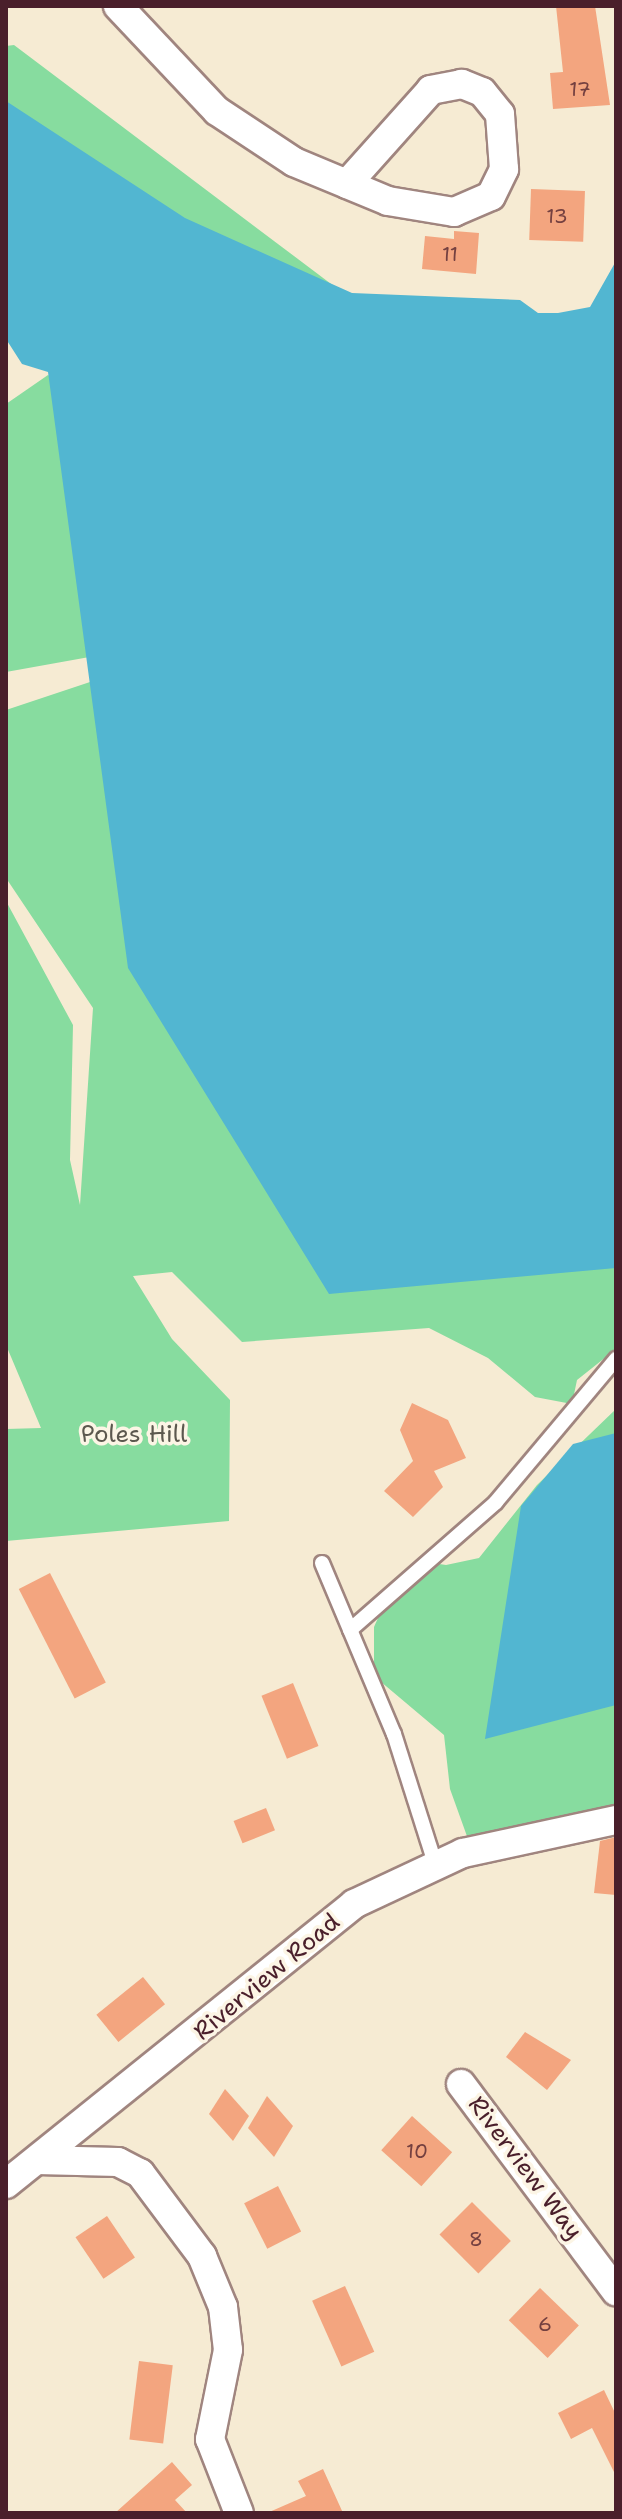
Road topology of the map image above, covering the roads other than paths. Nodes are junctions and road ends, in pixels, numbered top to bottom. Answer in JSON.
{"nodes":[{"id":1,"x":118,"y":6,"type":"edge"},
{"id":2,"x":347,"y":184,"type":"junction"},
{"id":3,"x":616,"y":1359,"type":"edge"},
{"id":4,"x":322,"y":1563,"type":"dead end"},
{"id":5,"x":350,"y":1630,"type":"junction"},
{"id":6,"x":616,"y":1820,"type":"edge"},
{"id":7,"x":435,"y":1863,"type":"junction"},
{"id":8,"x":461,"y":2084,"type":"dead end"},
{"id":9,"x":37,"y":2160,"type":"junction"},
{"id":10,"x":6,"y":2184,"type":"edge"},
{"id":11,"x":616,"y":2291,"type":"edge"},
{"id":12,"x":239,"y":2513,"type":"edge"}],
"edges":[{"from":1,"to":2,"type":"street"},
{"from":2,"to":2,"type":"street"},
{"from":3,"to":5,"type":"lane"},
{"from":4,"to":5,"type":"lane"},
{"from":5,"to":7,"type":"lane"},
{"from":6,"to":7,"type":"street","name":"Riverview Road"},
{"from":7,"to":9,"type":"street","name":"Riverview Road"},
{"from":8,"to":11,"type":"street","name":"Riverview Way"},
{"from":9,"to":10,"type":"street","name":"Riverview Road"},
{"from":9,"to":12,"type":"street"}]}
